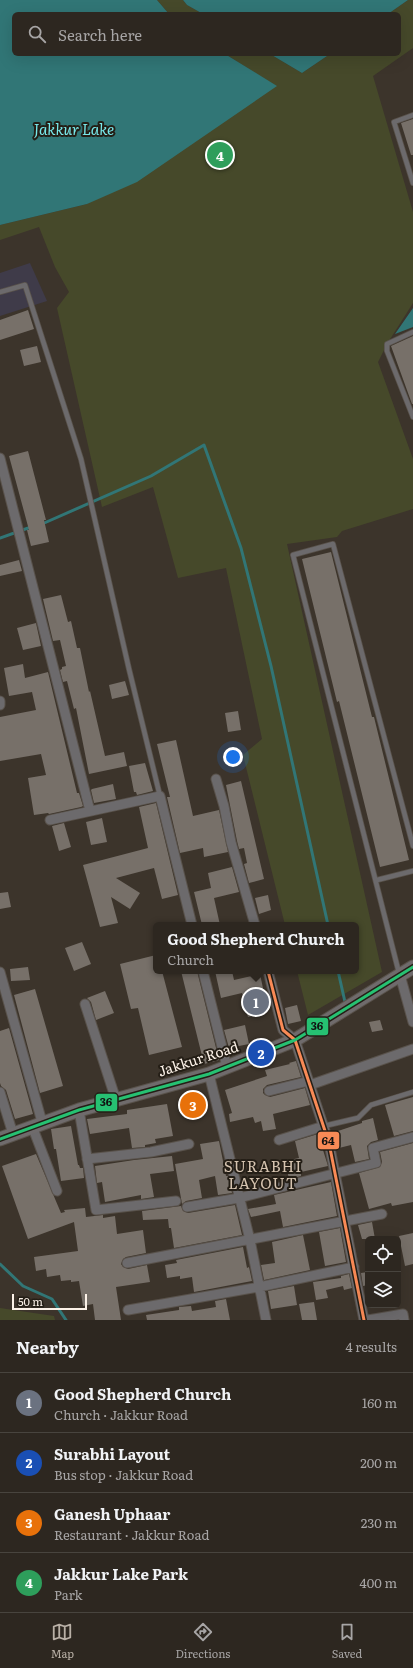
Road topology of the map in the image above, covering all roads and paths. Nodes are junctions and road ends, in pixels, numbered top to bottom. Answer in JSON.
{"nodes":[{"id":1,"x":413,"y":115,"type":"edge"},
{"id":2,"x":413,"y":183,"type":"edge"},
{"id":3,"x":0,"y":292,"type":"edge"},
{"id":4,"x":413,"y":332,"type":"edge"},
{"id":5,"x":413,"y":417,"type":"edge"},
{"id":6,"x":0,"y":458,"type":"edge"},
{"id":7,"x":0,"y":701,"type":"edge"},
{"id":8,"x":0,"y":705,"type":"edge"},
{"id":9,"x":216,"y":779,"type":"dead end"},
{"id":10,"x":160,"y":796,"type":"junction"},
{"id":11,"x":90,"y":811,"type":"junction"},
{"id":12,"x":50,"y":820,"type":"dead end"},
{"id":13,"x":413,"y":846,"type":"edge"},
{"id":14,"x":413,"y":871,"type":"edge"},
{"id":15,"x":377,"y":880,"type":"junction"},
{"id":16,"x":191,"y":922,"type":"edge"},
{"id":17,"x":254,"y":922,"type":"edge"},
{"id":18,"x":413,"y":967,"type":"edge"},
{"id":19,"x":0,"y":972,"type":"edge"},
{"id":20,"x":204,"y":974,"type":"edge"},
{"id":21,"x":269,"y":974,"type":"edge"},
{"id":22,"x":400,"y":975,"type":"junction"},
{"id":23,"x":85,"y":1004,"type":"dead end"},
{"id":24,"x":413,"y":1022,"type":"edge"},
{"id":25,"x":295,"y":1040,"type":"junction"},
{"id":26,"x":413,"y":1049,"type":"edge"},
{"id":27,"x":227,"y":1067,"type":"junction"},
{"id":28,"x":209,"y":1074,"type":"junction"},
{"id":29,"x":309,"y":1083,"type":"junction"},
{"id":30,"x":269,"y":1091,"type":"dead end"},
{"id":31,"x":0,"y":1092,"type":"edge"},
{"id":32,"x":413,"y":1092,"type":"edge"},
{"id":33,"x":116,"y":1100,"type":"junction"},
{"id":34,"x":79,"y":1110,"type":"junction"},
{"id":35,"x":37,"y":1124,"type":"junction"},
{"id":36,"x":324,"y":1126,"type":"junction"},
{"id":37,"x":13,"y":1134,"type":"junction"},
{"id":38,"x":413,"y":1137,"type":"edge"},
{"id":39,"x":0,"y":1139,"type":"edge"},
{"id":40,"x":279,"y":1140,"type":"dead end"},
{"id":41,"x":189,"y":1144,"type":"dead end"},
{"id":42,"x":87,"y":1159,"type":"junction"},
{"id":43,"x":336,"y":1174,"type":"junction"},
{"id":44,"x":57,"y":1191,"type":"dead end"},
{"id":45,"x":239,"y":1198,"type":"junction"},
{"id":46,"x":176,"y":1201,"type":"dead end"},
{"id":47,"x":187,"y":1207,"type":"dead end"},
{"id":48,"x":382,"y":1214,"type":"dead end"},
{"id":49,"x":345,"y":1221,"type":"junction"},
{"id":50,"x":250,"y":1240,"type":"junction"},
{"id":51,"x":127,"y":1263,"type":"dead end"},
{"id":52,"x":354,"y":1267,"type":"junction"},
{"id":53,"x":259,"y":1287,"type":"junction"},
{"id":54,"x":128,"y":1310,"type":"dead end"},
{"id":55,"x":266,"y":1320,"type":"edge"},
{"id":56,"x":364,"y":1320,"type":"edge"},
{"id":57,"x":368,"y":1320,"type":"edge"},
{"id":58,"x":404,"y":1320,"type":"edge"}],
"edges":[{"from":1,"to":2,"type":"lane"},
{"from":3,"to":10,"type":"lane"},
{"from":4,"to":5,"type":"lane"},
{"from":6,"to":11,"type":"street"},
{"from":7,"to":8,"type":"street"},
{"from":9,"to":17,"type":"street"},
{"from":10,"to":11,"type":"street"},
{"from":10,"to":16,"type":"street"},
{"from":11,"to":12,"type":"street"},
{"from":13,"to":15,"type":"lane"},
{"from":14,"to":15,"type":"lane"},
{"from":15,"to":22,"type":"lane"},
{"from":18,"to":22,"type":"street","name":"Jakkur Road"},
{"from":19,"to":35,"type":"street"},
{"from":20,"to":27,"type":"street"},
{"from":21,"to":25,"type":"street"},
{"from":22,"to":24,"type":"street"},
{"from":22,"to":25,"type":"street","name":"Jakkur Road"},
{"from":23,"to":33,"type":"street"},
{"from":25,"to":27,"type":"street","name":"Jakkur Road"},
{"from":25,"to":29,"type":"street"},
{"from":26,"to":29,"type":"street"},
{"from":27,"to":28,"type":"street","name":"Jakkur Road"},
{"from":28,"to":33,"type":"street","name":"Jakkur Road"},
{"from":28,"to":45,"type":"street"},
{"from":29,"to":30,"type":"street"},
{"from":29,"to":36,"type":"street"},
{"from":31,"to":37,"type":"street"},
{"from":32,"to":36,"type":"lane"},
{"from":33,"to":34,"type":"street","name":"Jakkur Road"},
{"from":34,"to":35,"type":"street","name":"Jakkur Road"},
{"from":34,"to":42,"type":"street"},
{"from":35,"to":37,"type":"street","name":"Jakkur Road"},
{"from":35,"to":44,"type":"street"},
{"from":36,"to":40,"type":"street"},
{"from":36,"to":43,"type":"street"},
{"from":37,"to":39,"type":"street","name":"Jakkur Road"},
{"from":38,"to":43,"type":"street"},
{"from":41,"to":42,"type":"street"},
{"from":42,"to":46,"type":"street"},
{"from":43,"to":45,"type":"street"},
{"from":43,"to":49,"type":"street"},
{"from":45,"to":47,"type":"street"},
{"from":45,"to":50,"type":"street"},
{"from":48,"to":49,"type":"street"},
{"from":49,"to":50,"type":"street"},
{"from":49,"to":52,"type":"street"},
{"from":50,"to":51,"type":"street"},
{"from":50,"to":53,"type":"street"},
{"from":52,"to":53,"type":"street"},
{"from":52,"to":56,"type":"street"},
{"from":53,"to":54,"type":"street"},
{"from":53,"to":55,"type":"street"},
{"from":57,"to":58,"type":"street"}]}
